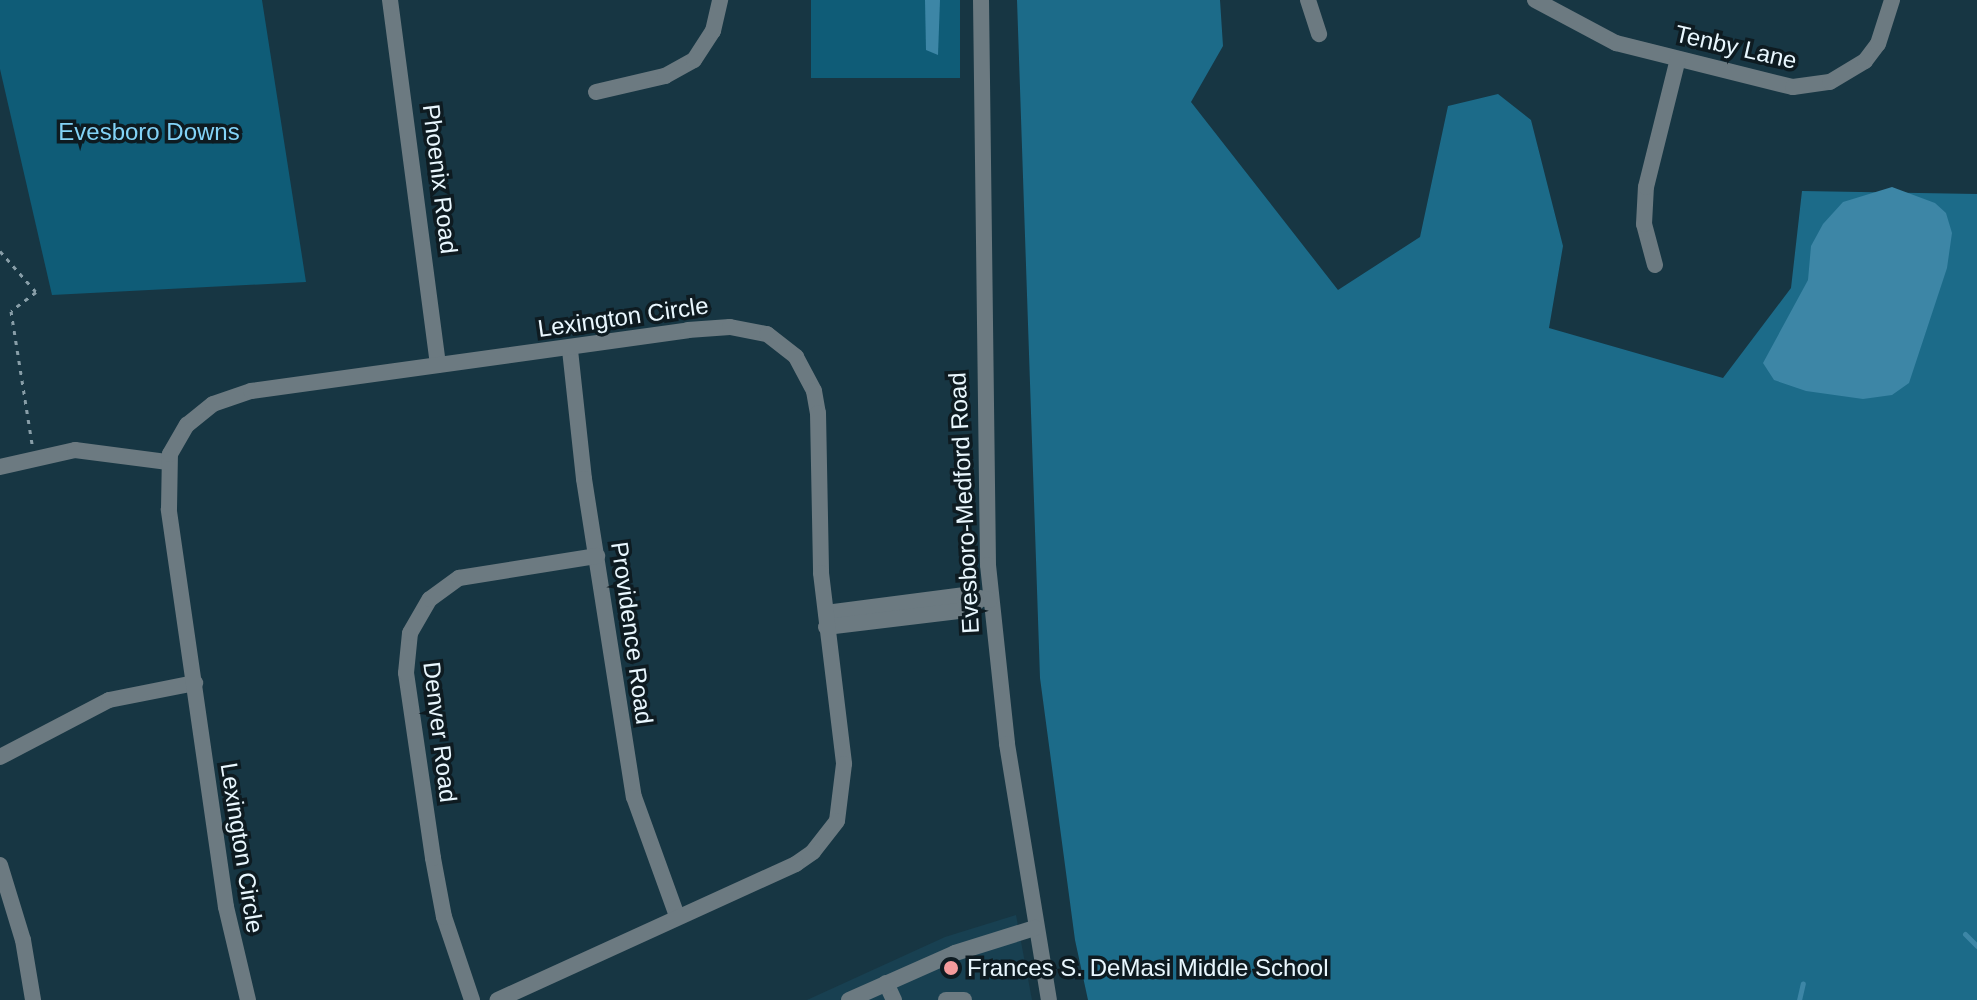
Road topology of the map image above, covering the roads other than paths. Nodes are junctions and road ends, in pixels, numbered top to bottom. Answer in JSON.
{"nodes":[{"id":1,"x":390,"y":0,"type":"edge"},
{"id":2,"x":720,"y":0,"type":"edge"},
{"id":3,"x":981,"y":0,"type":"edge"},
{"id":4,"x":1308,"y":0,"type":"edge"},
{"id":5,"x":1535,"y":0,"type":"edge"},
{"id":6,"x":1892,"y":0,"type":"edge"},
{"id":7,"x":1319,"y":34,"type":"dead end"},
{"id":8,"x":1678,"y":59,"type":"junction"},
{"id":9,"x":596,"y":92,"type":"dead end"},
{"id":10,"x":1655,"y":265,"type":"dead end"},
{"id":11,"x":570,"y":350,"type":"junction"},
{"id":12,"x":438,"y":365,"type":"junction"},
{"id":13,"x":168,"y":462,"type":"junction"},
{"id":14,"x":0,"y":467,"type":"edge"},
{"id":15,"x":597,"y":556,"type":"junction"},
{"id":16,"x":984,"y":601,"type":"junction"},
{"id":17,"x":826,"y":620,"type":"junction"},
{"id":18,"x":195,"y":683,"type":"junction"},
{"id":19,"x":0,"y":757,"type":"edge"},
{"id":20,"x":0,"y":865,"type":"edge"},
{"id":21,"x":677,"y":916,"type":"junction"},
{"id":22,"x":1035,"y":928,"type":"junction"},
{"id":23,"x":886,"y":983,"type":"junction"},
{"id":24,"x":33,"y":1000,"type":"edge"},
{"id":25,"x":248,"y":1000,"type":"edge"},
{"id":26,"x":472,"y":1000,"type":"edge"},
{"id":27,"x":498,"y":1000,"type":"edge"},
{"id":28,"x":849,"y":1000,"type":"edge"},
{"id":29,"x":894,"y":1000,"type":"edge"},
{"id":30,"x":946,"y":1000,"type":"edge"},
{"id":31,"x":964,"y":1000,"type":"edge"},
{"id":32,"x":1049,"y":1000,"type":"edge"}],
"edges":[{"from":1,"to":12,"type":"street","name":"Phoenix Road"},
{"from":2,"to":9,"type":"street"},
{"from":3,"to":16,"type":"street","name":"Evesboro-Medford Road"},
{"from":4,"to":7,"type":"street"},
{"from":5,"to":8,"type":"street","name":"Tenby Lane"},
{"from":6,"to":8,"type":"street","name":"Tenby Lane"},
{"from":8,"to":10,"type":"street"},
{"from":11,"to":12,"type":"street","name":"Lexington Circle"},
{"from":11,"to":15,"type":"street","name":"Providence Road"},
{"from":11,"to":17,"type":"street","name":"Lexington Circle"},
{"from":12,"to":13,"type":"street","name":"Lexington Circle"},
{"from":13,"to":14,"type":"street"},
{"from":13,"to":18,"type":"street","name":"Lexington Circle"},
{"from":15,"to":21,"type":"street","name":"Providence Road"},
{"from":15,"to":26,"type":"street","name":"Denver Road"},
{"from":16,"to":17,"type":"street"},
{"from":16,"to":22,"type":"street","name":"Evesboro-Medford Road"},
{"from":17,"to":21,"type":"street","name":"Lexington Circle"},
{"from":18,"to":19,"type":"street"},
{"from":18,"to":25,"type":"street","name":"Lexington Circle"},
{"from":20,"to":24,"type":"street"},
{"from":21,"to":27,"type":"street","name":"Lexington Circle"},
{"from":22,"to":23,"type":"street"},
{"from":22,"to":32,"type":"street","name":"Evesboro-Medford Road"},
{"from":23,"to":28,"type":"street"},
{"from":23,"to":29,"type":"street"},
{"from":30,"to":31,"type":"street"}]}
